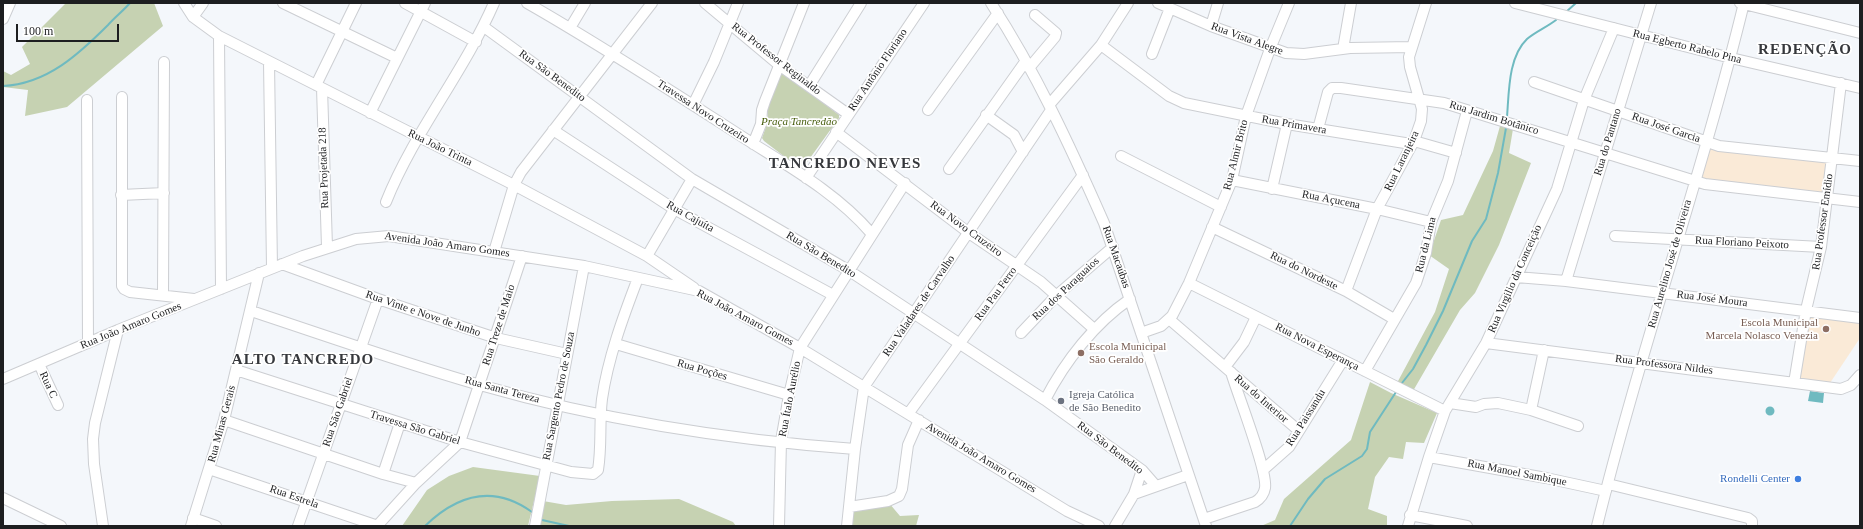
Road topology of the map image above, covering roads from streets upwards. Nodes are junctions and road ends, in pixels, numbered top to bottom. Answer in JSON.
{"nodes":[{"id":1,"x":10,"y":3,"type":"edge"},
{"id":2,"x":184,"y":3,"type":"edge"},
{"id":3,"x":204,"y":3,"type":"edge"},
{"id":4,"x":283,"y":3,"type":"edge"},
{"id":5,"x":356,"y":3,"type":"edge"},
{"id":6,"x":405,"y":3,"type":"edge"},
{"id":7,"x":494,"y":3,"type":"edge"},
{"id":8,"x":527,"y":3,"type":"edge"},
{"id":9,"x":585,"y":3,"type":"edge"},
{"id":10,"x":652,"y":3,"type":"edge"},
{"id":11,"x":705,"y":3,"type":"edge"},
{"id":12,"x":738,"y":3,"type":"edge"},
{"id":13,"x":804,"y":3,"type":"edge"},
{"id":14,"x":860,"y":3,"type":"edge"},
{"id":15,"x":924,"y":3,"type":"edge"},
{"id":16,"x":991,"y":3,"type":"edge"},
{"id":17,"x":1128,"y":3,"type":"edge"},
{"id":18,"x":1158,"y":3,"type":"edge"},
{"id":19,"x":1218,"y":3,"type":"edge"},
{"id":20,"x":1289,"y":3,"type":"edge"},
{"id":21,"x":1351,"y":3,"type":"edge"},
{"id":22,"x":1426,"y":3,"type":"edge"},
{"id":23,"x":1515,"y":3,"type":"edge"},
{"id":24,"x":1651,"y":3,"type":"edge"},
{"id":25,"x":1743,"y":3,"type":"edge"},
{"id":26,"x":423,"y":7,"type":"edge"},
{"id":27,"x":1170,"y":8,"type":"junction"},
{"id":28,"x":998,"y":13,"type":"junction"},
{"id":29,"x":1035,"y":15,"type":"dead end"},
{"id":30,"x":193,"y":17,"type":"junction"},
{"id":31,"x":3,"y":19,"type":"edge"},
{"id":32,"x":729,"y":23,"type":"junction"},
{"id":33,"x":1211,"y":26,"type":"junction"},
{"id":34,"x":484,"y":27,"type":"junction"},
{"id":35,"x":570,"y":28,"type":"junction"},
{"id":36,"x":1614,"y":28,"type":"junction"},
{"id":37,"x":342,"y":32,"type":"junction"},
{"id":38,"x":1860,"y":33,"type":"edge"},
{"id":39,"x":219,"y":36,"type":"junction"},
{"id":40,"x":1640,"y":36,"type":"junction"},
{"id":41,"x":476,"y":42,"type":"junction"},
{"id":42,"x":1101,"y":45,"type":"junction"},
{"id":43,"x":1412,"y":47,"type":"junction"},
{"id":44,"x":1270,"y":49,"type":"junction"},
{"id":45,"x":1343,"y":49,"type":"junction"},
{"id":46,"x":613,"y":54,"type":"junction"},
{"id":47,"x":1152,"y":54,"type":"dead end"},
{"id":48,"x":397,"y":58,"type":"junction"},
{"id":49,"x":1731,"y":58,"type":"junction"},
{"id":50,"x":164,"y":62,"type":"dead end"},
{"id":51,"x":269,"y":62,"type":"junction"},
{"id":52,"x":779,"y":65,"type":"junction"},
{"id":53,"x":1027,"y":65,"type":"junction"},
{"id":54,"x":1534,"y":82,"type":"dead end"},
{"id":55,"x":1841,"y":83,"type":"junction"},
{"id":56,"x":319,"y":86,"type":"junction"},
{"id":57,"x":808,"y":86,"type":"junction"},
{"id":58,"x":1860,"y":88,"type":"edge"},
{"id":59,"x":580,"y":96,"type":"junction"},
{"id":60,"x":122,"y":97,"type":"dead end"},
{"id":61,"x":87,"y":100,"type":"dead end"},
{"id":62,"x":1419,"y":100,"type":"junction"},
{"id":63,"x":1584,"y":100,"type":"junction"},
{"id":64,"x":693,"y":105,"type":"junction"},
{"id":65,"x":1050,"y":107,"type":"junction"},
{"id":66,"x":928,"y":110,"type":"dead end"},
{"id":67,"x":1467,"y":111,"type":"junction"},
{"id":68,"x":1617,"y":111,"type":"junction"},
{"id":69,"x":370,"y":113,"type":"junction"},
{"id":70,"x":848,"y":114,"type":"junction"},
{"id":71,"x":986,"y":115,"type":"junction"},
{"id":72,"x":1246,"y":116,"type":"junction"},
{"id":73,"x":1287,"y":124,"type":"junction"},
{"id":74,"x":1318,"y":129,"type":"junction"},
{"id":75,"x":553,"y":130,"type":"junction"},
{"id":76,"x":836,"y":132,"type":"junction"},
{"id":77,"x":419,"y":137,"type":"junction"},
{"id":78,"x":1412,"y":142,"type":"junction"},
{"id":79,"x":1572,"y":142,"type":"junction"},
{"id":80,"x":1707,"y":142,"type":"junction"},
{"id":81,"x":753,"y":144,"type":"junction"},
{"id":82,"x":1023,"y":152,"type":"junction"},
{"id":83,"x":1604,"y":152,"type":"junction"},
{"id":84,"x":1456,"y":153,"type":"junction"},
{"id":85,"x":1121,"y":156,"type":"dead end"},
{"id":86,"x":1831,"y":158,"type":"junction"},
{"id":87,"x":1860,"y":161,"type":"edge"},
{"id":88,"x":949,"y":169,"type":"dead end"},
{"id":89,"x":1083,"y":175,"type":"junction"},
{"id":90,"x":806,"y":178,"type":"junction"},
{"id":91,"x":692,"y":179,"type":"junction"},
{"id":92,"x":1232,"y":180,"type":"junction"},
{"id":93,"x":905,"y":182,"type":"junction"},
{"id":94,"x":1694,"y":182,"type":"junction"},
{"id":95,"x":514,"y":185,"type":"junction"},
{"id":96,"x":1272,"y":189,"type":"junction"},
{"id":97,"x":164,"y":193,"type":"junction"},
{"id":98,"x":121,"y":195,"type":"junction"},
{"id":99,"x":1827,"y":198,"type":"junction"},
{"id":100,"x":386,"y":202,"type":"dead end"},
{"id":101,"x":1860,"y":202,"type":"edge"},
{"id":102,"x":1221,"y":207,"type":"junction"},
{"id":103,"x":674,"y":209,"type":"junction"},
{"id":104,"x":1377,"y":209,"type":"junction"},
{"id":105,"x":1431,"y":222,"type":"junction"},
{"id":106,"x":1212,"y":227,"type":"junction"},
{"id":107,"x":872,"y":233,"type":"junction"},
{"id":108,"x":968,"y":233,"type":"junction"},
{"id":109,"x":1615,"y":236,"type":"dead end"},
{"id":110,"x":1677,"y":240,"type":"junction"},
{"id":111,"x":327,"y":247,"type":"junction"},
{"id":112,"x":1113,"y":247,"type":"junction"},
{"id":113,"x":1821,"y":247,"type":"junction"},
{"id":114,"x":494,"y":252,"type":"junction"},
{"id":115,"x":522,"y":256,"type":"junction"},
{"id":116,"x":647,"y":256,"type":"junction"},
{"id":117,"x":282,"y":264,"type":"junction"},
{"id":118,"x":1017,"y":265,"type":"junction"},
{"id":119,"x":584,"y":266,"type":"junction"},
{"id":120,"x":272,"y":268,"type":"junction"},
{"id":121,"x":848,"y":270,"type":"junction"},
{"id":122,"x":259,"y":273,"type":"junction"},
{"id":123,"x":1516,"y":277,"type":"junction"},
{"id":124,"x":638,"y":278,"type":"junction"},
{"id":125,"x":1566,"y":281,"type":"junction"},
{"id":126,"x":1189,"y":284,"type":"junction"},
{"id":127,"x":221,"y":289,"type":"junction"},
{"id":128,"x":699,"y":291,"type":"junction"},
{"id":129,"x":1346,"y":291,"type":"junction"},
{"id":130,"x":1662,"y":293,"type":"junction"},
{"id":131,"x":163,"y":295,"type":"junction"},
{"id":132,"x":833,"y":295,"type":"junction"},
{"id":133,"x":1057,"y":295,"type":"junction"},
{"id":134,"x":378,"y":298,"type":"junction"},
{"id":135,"x":196,"y":299,"type":"junction"},
{"id":136,"x":1130,"y":299,"type":"junction"},
{"id":137,"x":1806,"y":310,"type":"junction"},
{"id":138,"x":251,"y":311,"type":"junction"},
{"id":139,"x":914,"y":314,"type":"junction"},
{"id":140,"x":1256,"y":317,"type":"junction"},
{"id":141,"x":1860,"y":318,"type":"edge"},
{"id":142,"x":1169,"y":319,"type":"junction"},
{"id":143,"x":1394,"y":319,"type":"junction"},
{"id":144,"x":1094,"y":329,"type":"junction"},
{"id":145,"x":118,"y":330,"type":"junction"},
{"id":146,"x":1021,"y":333,"type":"dead end"},
{"id":147,"x":1141,"y":333,"type":"junction"},
{"id":148,"x":496,"y":338,"type":"junction"},
{"id":149,"x":88,"y":343,"type":"junction"},
{"id":150,"x":960,"y":343,"type":"junction"},
{"id":151,"x":1486,"y":343,"type":"junction"},
{"id":152,"x":616,"y":344,"type":"junction"},
{"id":153,"x":360,"y":346,"type":"junction"},
{"id":154,"x":800,"y":348,"type":"junction"},
{"id":155,"x":1544,"y":350,"type":"junction"},
{"id":156,"x":567,"y":354,"type":"junction"},
{"id":157,"x":1343,"y":360,"type":"junction"},
{"id":158,"x":1642,"y":362,"type":"junction"},
{"id":159,"x":39,"y":364,"type":"junction"},
{"id":160,"x":236,"y":370,"type":"junction"},
{"id":161,"x":1228,"y":370,"type":"junction"},
{"id":162,"x":1365,"y":371,"type":"junction"},
{"id":163,"x":1860,"y":375,"type":"edge"},
{"id":164,"x":3,"y":379,"type":"edge"},
{"id":165,"x":1794,"y":383,"type":"junction"},
{"id":166,"x":479,"y":385,"type":"junction"},
{"id":167,"x":864,"y":387,"type":"junction"},
{"id":168,"x":789,"y":395,"type":"junction"},
{"id":169,"x":1045,"y":400,"type":"junction"},
{"id":170,"x":58,"y":405,"type":"dead end"},
{"id":171,"x":340,"y":405,"type":"junction"},
{"id":172,"x":557,"y":405,"type":"junction"},
{"id":173,"x":1448,"y":407,"type":"junction"},
{"id":174,"x":1531,"y":410,"type":"junction"},
{"id":175,"x":908,"y":414,"type":"junction"},
{"id":176,"x":601,"y":416,"type":"junction"},
{"id":177,"x":224,"y":420,"type":"junction"},
{"id":178,"x":919,"y":420,"type":"junction"},
{"id":179,"x":400,"y":423,"type":"junction"},
{"id":180,"x":1578,"y":426,"type":"dead end"},
{"id":181,"x":1298,"y":430,"type":"junction"},
{"id":182,"x":781,"y":441,"type":"junction"},
{"id":183,"x":460,"y":442,"type":"junction"},
{"id":184,"x":855,"y":449,"type":"junction"},
{"id":185,"x":324,"y":454,"type":"junction"},
{"id":186,"x":1429,"y":457,"type":"junction"},
{"id":187,"x":546,"y":464,"type":"junction"},
{"id":188,"x":209,"y":469,"type":"junction"},
{"id":189,"x":1142,"y":470,"type":"junction"},
{"id":190,"x":1263,"y":470,"type":"junction"},
{"id":191,"x":383,"y":474,"type":"junction"},
{"id":192,"x":1188,"y":475,"type":"junction"},
{"id":193,"x":416,"y":483,"type":"junction"},
{"id":194,"x":1156,"y":486,"type":"junction"},
{"id":195,"x":1607,"y":487,"type":"junction"},
{"id":196,"x":1134,"y":494,"type":"junction"},
{"id":197,"x":3,"y":499,"type":"edge"},
{"id":198,"x":306,"y":502,"type":"junction"},
{"id":199,"x":849,"y":508,"type":"junction"},
{"id":200,"x":1410,"y":515,"type":"junction"},
{"id":201,"x":192,"y":522,"type":"edge"},
{"id":202,"x":1205,"y":522,"type":"edge"},
{"id":203,"x":1751,"y":522,"type":"edge"},
{"id":204,"x":54,"y":524,"type":"edge"},
{"id":205,"x":103,"y":526,"type":"edge"},
{"id":206,"x":216,"y":526,"type":"edge"},
{"id":207,"x":298,"y":526,"type":"edge"},
{"id":208,"x":378,"y":526,"type":"edge"},
{"id":209,"x":535,"y":526,"type":"edge"},
{"id":210,"x":779,"y":526,"type":"edge"},
{"id":211,"x":847,"y":526,"type":"edge"},
{"id":212,"x":1099,"y":526,"type":"edge"},
{"id":213,"x":1115,"y":526,"type":"edge"},
{"id":214,"x":1408,"y":526,"type":"edge"},
{"id":215,"x":1467,"y":526,"type":"edge"},
{"id":216,"x":1597,"y":526,"type":"edge"}],
"edges":[{"from":1,"to":31,"type":"street"},
{"from":2,"to":30,"type":"street","name":"Rua João Trinta"},
{"from":3,"to":30,"type":"street"},
{"from":4,"to":37,"type":"street"},
{"from":5,"to":37,"type":"street"},
{"from":6,"to":26,"type":"street"},
{"from":7,"to":34,"type":"street"},
{"from":8,"to":35,"type":"street","name":"Travessa Novo Cruzeiro"},
{"from":9,"to":35,"type":"street"},
{"from":10,"to":46,"type":"street"},
{"from":11,"to":32,"type":"street","name":"Rua Professor Reginaldo"},
{"from":12,"to":32,"type":"street"},
{"from":13,"to":52,"type":"street"},
{"from":14,"to":57,"type":"street"},
{"from":15,"to":70,"type":"street","name":"Rua Antônio Floriano"},
{"from":16,"to":28,"type":"street","name":"Rua Macaúbas"},
{"from":17,"to":42,"type":"street","name":"Rua Valadares de Carvalho"},
{"from":18,"to":27,"type":"street","name":"Rua Vista Alegre"},
{"from":19,"to":33,"type":"street"},
{"from":20,"to":44,"type":"street","name":"Rua Almir Brito"},
{"from":21,"to":45,"type":"street"},
{"from":22,"to":43,"type":"street","name":"Rua Laranjeira"},
{"from":23,"to":36,"type":"street","name":"Rua Egberto Rabelo Pina"},
{"from":24,"to":40,"type":"street","name":"Rua do Pantano"},
{"from":25,"to":38,"type":"street"},
{"from":25,"to":49,"type":"street","name":"Rua Aurelino José de Oliveira"},
{"from":26,"to":41,"type":"street"},
{"from":26,"to":48,"type":"street"},
{"from":27,"to":33,"type":"street","name":"Rua Vista Alegre"},
{"from":27,"to":47,"type":"street"},
{"from":28,"to":53,"type":"street","name":"Rua Macaúbas"},
{"from":28,"to":66,"type":"street"},
{"from":29,"to":53,"type":"street"},
{"from":30,"to":39,"type":"street","name":"Rua João Trinta"},
{"from":32,"to":52,"type":"street","name":"Rua Professor Reginaldo"},
{"from":32,"to":64,"type":"street"},
{"from":33,"to":44,"type":"street","name":"Rua Vista Alegre"},
{"from":34,"to":41,"type":"street"},
{"from":34,"to":59,"type":"street","name":"Rua São Benedito"},
{"from":35,"to":46,"type":"street","name":"Travessa Novo Cruzeiro"},
{"from":36,"to":40,"type":"street","name":"Rua Egberto Rabelo Pina"},
{"from":36,"to":63,"type":"street","name":"Rua Virgilio da Conceição"},
{"from":37,"to":48,"type":"street"},
{"from":37,"to":56,"type":"street"},
{"from":39,"to":51,"type":"street","name":"Rua João Trinta"},
{"from":39,"to":127,"type":"street"},
{"from":40,"to":49,"type":"street","name":"Rua Egberto Rabelo Pina"},
{"from":40,"to":68,"type":"street","name":"Rua do Pantano"},
{"from":41,"to":77,"type":"street"},
{"from":42,"to":65,"type":"street","name":"Rua Valadares de Carvalho"},
{"from":42,"to":72,"type":"street","name":"Rua Primavera"},
{"from":43,"to":45,"type":"street","name":"Rua Vista Alegre"},
{"from":43,"to":62,"type":"street","name":"Rua Laranjeira"},
{"from":44,"to":45,"type":"street","name":"Rua Vista Alegre"},
{"from":44,"to":72,"type":"street","name":"Rua Almir Brito"},
{"from":46,"to":59,"type":"street"},
{"from":46,"to":64,"type":"street","name":"Travessa Novo Cruzeiro"},
{"from":48,"to":69,"type":"street"},
{"from":49,"to":55,"type":"street","name":"Rua Egberto Rabelo Pina"},
{"from":49,"to":80,"type":"street","name":"Rua Aurelino José de Oliveira"},
{"from":50,"to":97,"type":"street"},
{"from":51,"to":56,"type":"street","name":"Rua João Trinta"},
{"from":51,"to":120,"type":"street"},
{"from":52,"to":57,"type":"street","name":"Rua Professor Reginaldo"},
{"from":52,"to":81,"type":"street"},
{"from":53,"to":65,"type":"street","name":"Rua Macaúbas"},
{"from":53,"to":71,"type":"street"},
{"from":54,"to":63,"type":"street","name":"Rua José Garcia"},
{"from":55,"to":58,"type":"street","name":"Rua Egberto Rabelo Pina"},
{"from":55,"to":86,"type":"street","name":"Rua Professor Emídio"},
{"from":56,"to":69,"type":"street","name":"Rua João Trinta"},
{"from":56,"to":111,"type":"street","name":"Rua Projetada 218"},
{"from":57,"to":70,"type":"street","name":"Rua Professor Reginaldo"},
{"from":59,"to":75,"type":"street"},
{"from":59,"to":91,"type":"street","name":"Rua São Benedito"},
{"from":60,"to":98,"type":"street"},
{"from":61,"to":149,"type":"street"},
{"from":62,"to":67,"type":"street","name":"Rua Jardim Botânico"},
{"from":62,"to":74,"type":"street","name":"Rua Jardim Botânico"},
{"from":62,"to":78,"type":"street","name":"Rua Laranjeira"},
{"from":63,"to":68,"type":"street","name":"Rua José Garcia"},
{"from":63,"to":79,"type":"street","name":"Rua Virgilio da Conceição"},
{"from":64,"to":81,"type":"street","name":"Travessa Novo Cruzeiro"},
{"from":65,"to":82,"type":"street","name":"Rua Valadares de Carvalho"},
{"from":65,"to":89,"type":"street","name":"Rua Macaúbas"},
{"from":67,"to":79,"type":"street","name":"Rua Jardim Botânico"},
{"from":67,"to":84,"type":"street","name":"Rua da Lima"},
{"from":68,"to":80,"type":"street","name":"Rua José Garcia"},
{"from":68,"to":83,"type":"street","name":"Rua do Pantano"},
{"from":69,"to":77,"type":"street","name":"Rua João Trinta"},
{"from":70,"to":76,"type":"street","name":"Rua Antônio Floriano"},
{"from":71,"to":82,"type":"street"},
{"from":71,"to":88,"type":"street"},
{"from":72,"to":73,"type":"street","name":"Rua Primavera"},
{"from":72,"to":92,"type":"street","name":"Rua Almir Brito"},
{"from":73,"to":74,"type":"street","name":"Rua Primavera"},
{"from":73,"to":96,"type":"street"},
{"from":74,"to":78,"type":"street","name":"Rua Primavera"},
{"from":75,"to":95,"type":"street"},
{"from":75,"to":103,"type":"street","name":"Rua Cajuíta"},
{"from":76,"to":90,"type":"street","name":"Rua Antônio Floriano"},
{"from":76,"to":93,"type":"street","name":"Rua Novo Cruzeiro"},
{"from":77,"to":95,"type":"street","name":"Rua João Trinta"},
{"from":77,"to":100,"type":"street"},
{"from":78,"to":84,"type":"street","name":"Rua Primavera"},
{"from":78,"to":104,"type":"street","name":"Rua Laranjeira"},
{"from":79,"to":83,"type":"street","name":"Rua Jardim Botânico"},
{"from":79,"to":123,"type":"street","name":"Rua Virgilio da Conceição"},
{"from":80,"to":86,"type":"street","name":"Rua José Garcia"},
{"from":80,"to":94,"type":"street","name":"Rua Aurelino José de Oliveira"},
{"from":81,"to":90,"type":"street","name":"Travessa Novo Cruzeiro"},
{"from":82,"to":108,"type":"street","name":"Rua Valadares de Carvalho"},
{"from":83,"to":94,"type":"street","name":"Rua Jardim Botânico"},
{"from":83,"to":125,"type":"street","name":"Rua do Pantano"},
{"from":84,"to":105,"type":"street","name":"Rua da Lima"},
{"from":85,"to":102,"type":"street"},
{"from":86,"to":87,"type":"street","name":"Rua José Garcia"},
{"from":86,"to":99,"type":"street","name":"Rua Professor Emídio"},
{"from":89,"to":112,"type":"street","name":"Rua Macaúbas"},
{"from":89,"to":118,"type":"street","name":"Rua Pau Ferro"},
{"from":90,"to":107,"type":"street","name":"Travessa Novo Cruzeiro"},
{"from":91,"to":103,"type":"street"},
{"from":91,"to":121,"type":"street","name":"Rua São Benedito"},
{"from":92,"to":96,"type":"street","name":"Rua Açucena"},
{"from":92,"to":102,"type":"street","name":"Rua Almir Brito"},
{"from":93,"to":107,"type":"street","name":"Rua Ítalo Aurélio"},
{"from":93,"to":108,"type":"street","name":"Rua Novo Cruzeiro"},
{"from":94,"to":99,"type":"street","name":"Rua Jardim Botânico"},
{"from":94,"to":110,"type":"street","name":"Rua Aurelino José de Oliveira"},
{"from":95,"to":114,"type":"street"},
{"from":95,"to":116,"type":"street","name":"Rua João Trinta"},
{"from":96,"to":104,"type":"street","name":"Rua Açucena"},
{"from":97,"to":98,"type":"street"},
{"from":97,"to":131,"type":"street"},
{"from":98,"to":131,"type":"street"},
{"from":99,"to":101,"type":"street","name":"Rua Jardim Botânico"},
{"from":99,"to":113,"type":"street","name":"Rua Professor Emídio"},
{"from":102,"to":106,"type":"street","name":"Rua Almir Brito"},
{"from":103,"to":116,"type":"street"},
{"from":103,"to":132,"type":"street","name":"Rua Cajuíta"},
{"from":104,"to":105,"type":"street","name":"Rua Açucena"},
{"from":104,"to":129,"type":"street","name":"Rua Laranjeira"},
{"from":105,"to":143,"type":"street","name":"Rua da Lima"},
{"from":106,"to":126,"type":"street","name":"Rua Almir Brito"},
{"from":106,"to":129,"type":"street","name":"Rua do Nordeste"},
{"from":107,"to":121,"type":"street","name":"Rua Ítalo Aurélio"},
{"from":108,"to":118,"type":"street","name":"Rua Novo Cruzeiro"},
{"from":108,"to":139,"type":"street","name":"Rua Valadares de Carvalho"},
{"from":109,"to":110,"type":"street","name":"Rua Floriano Peixoto"},
{"from":110,"to":113,"type":"street","name":"Rua Floriano Peixoto"},
{"from":110,"to":130,"type":"street","name":"Rua Aurelino José de Oliveira"},
{"from":111,"to":114,"type":"street","name":"Avenida João Amaro Gomes"},
{"from":111,"to":117,"type":"street","name":"Avenida João Amaro Gomes"},
{"from":112,"to":133,"type":"street","name":"Rua dos Paraguaios"},
{"from":112,"to":136,"type":"street","name":"Rua Macaúbas"},
{"from":113,"to":137,"type":"street","name":"Rua Professor Emídio"},
{"from":114,"to":115,"type":"street","name":"Avenida João Amaro Gomes"},
{"from":115,"to":119,"type":"street","name":"Rua João Amaro Gomes"},
{"from":115,"to":148,"type":"street","name":"Rua Treze de Maio"},
{"from":116,"to":128,"type":"street","name":"Rua João Trinta"},
{"from":117,"to":120,"type":"street","name":"Avenida João Amaro Gomes"},
{"from":117,"to":134,"type":"street","name":"Rua Vinte e Nove de Junho"},
{"from":118,"to":133,"type":"street","name":"Rua Novo Cruzeiro"},
{"from":118,"to":150,"type":"street","name":"Rua Pau Ferro"},
{"from":119,"to":124,"type":"street","name":"Rua João Amaro Gomes"},
{"from":119,"to":156,"type":"street","name":"Rua Sargento Pedro de Souza"},
{"from":120,"to":122,"type":"street","name":"Avenida João Amaro Gomes"},
{"from":121,"to":132,"type":"street","name":"Rua Ítalo Aurélio"},
{"from":121,"to":139,"type":"street","name":"Rua São Benedito"},
{"from":122,"to":127,"type":"street","name":"Rua João Amaro Gomes"},
{"from":122,"to":138,"type":"street","name":"Rua Minas Gerais"},
{"from":123,"to":125,"type":"street","name":"Rua José Moura"},
{"from":123,"to":151,"type":"street","name":"Rua Virgilio da Conceição"},
{"from":124,"to":128,"type":"street","name":"Rua João Amaro Gomes"},
{"from":124,"to":152,"type":"street"},
{"from":125,"to":130,"type":"street","name":"Rua José Moura"},
{"from":126,"to":140,"type":"street","name":"Rua Nova Esperança"},
{"from":126,"to":142,"type":"street","name":"Rua Almir Brito"},
{"from":127,"to":135,"type":"street","name":"Rua João Amaro Gomes"},
{"from":128,"to":154,"type":"street","name":"Rua João Amaro Gomes"},
{"from":129,"to":143,"type":"street","name":"Rua do Nordeste"},
{"from":130,"to":137,"type":"street","name":"Rua José Moura"},
{"from":130,"to":158,"type":"street","name":"Rua Aurelino José de Oliveira"},
{"from":131,"to":135,"type":"street"},
{"from":132,"to":154,"type":"street","name":"Rua Ítalo Aurélio"},
{"from":133,"to":144,"type":"street","name":"Rua Novo Cruzeiro"},
{"from":133,"to":146,"type":"street","name":"Rua dos Paraguaios"},
{"from":134,"to":148,"type":"street","name":"Rua Vinte e Nove de Junho"},
{"from":134,"to":153,"type":"street","name":"Rua São Gabriel"},
{"from":135,"to":145,"type":"street","name":"Rua João Amaro Gomes"},
{"from":136,"to":144,"type":"street"},
{"from":136,"to":147,"type":"street","name":"Rua Macaúbas"},
{"from":137,"to":141,"type":"street","name":"Rua José Moura"},
{"from":137,"to":165,"type":"street","name":"Rua Professor Emídio"},
{"from":138,"to":153,"type":"street","name":"Rua Santa Tereza"},
{"from":138,"to":160,"type":"street","name":"Rua Minas Gerais"},
{"from":139,"to":150,"type":"street","name":"Rua São Benedito"},
{"from":139,"to":167,"type":"street","name":"Rua Valadares de Carvalho"},
{"from":140,"to":157,"type":"street","name":"Rua Nova Esperança"},
{"from":140,"to":161,"type":"street","name":"Rua do Interior"},
{"from":142,"to":147,"type":"street","name":"Rua Almir Brito"},
{"from":142,"to":161,"type":"street","name":"Rua do Interior"},
{"from":143,"to":162,"type":"street","name":"Rua da Lima"},
{"from":144,"to":169,"type":"street"},
{"from":145,"to":149,"type":"street","name":"Rua João Amaro Gomes"},
{"from":145,"to":205,"type":"street"},
{"from":147,"to":192,"type":"street","name":"Rua Macaúbas"},
{"from":148,"to":156,"type":"street","name":"Rua Vinte e Nove de Junho"},
{"from":148,"to":166,"type":"street","name":"Rua Treze de Maio"},
{"from":149,"to":159,"type":"street","name":"Rua João Amaro Gomes"},
{"from":150,"to":169,"type":"street","name":"Rua São Benedito"},
{"from":150,"to":175,"type":"street","name":"Rua Pau Ferro"},
{"from":151,"to":155,"type":"street","name":"Rua Professora Nildes"},
{"from":151,"to":173,"type":"street","name":"Rua Virgilio da Conceição"},
{"from":152,"to":168,"type":"street","name":"Rua Poções"},
{"from":152,"to":176,"type":"street"},
{"from":153,"to":166,"type":"street","name":"Rua Santa Tereza"},
{"from":153,"to":171,"type":"street","name":"Rua São Gabriel"},
{"from":154,"to":167,"type":"street","name":"Rua João Amaro Gomes"},
{"from":154,"to":168,"type":"street","name":"Rua Ítalo Aurélio"},
{"from":155,"to":158,"type":"street","name":"Rua Professora Nildes"},
{"from":155,"to":174,"type":"street"},
{"from":156,"to":172,"type":"street","name":"Rua Sargento Pedro de Souza"},
{"from":157,"to":162,"type":"street","name":"Rua Nova Esperança"},
{"from":157,"to":181,"type":"street","name":"Rua Paissandu"},
{"from":158,"to":165,"type":"street","name":"Rua Professora Nildes"},
{"from":158,"to":195,"type":"street","name":"Rua Aurelino José de Oliveira"},
{"from":159,"to":164,"type":"street","name":"Rua João Amaro Gomes"},
{"from":159,"to":170,"type":"street","name":"Rua C"},
{"from":160,"to":171,"type":"street","name":"Travessa São Gabriel"},
{"from":160,"to":177,"type":"street","name":"Rua Minas Gerais"},
{"from":161,"to":181,"type":"street","name":"Rua do Interior"},
{"from":161,"to":190,"type":"street"},
{"from":162,"to":173,"type":"street","name":"Rua Nova Esperança"},
{"from":163,"to":165,"type":"street","name":"Rua Professora Nildes"},
{"from":166,"to":172,"type":"street","name":"Rua Santa Tereza"},
{"from":166,"to":183,"type":"street","name":"Rua Treze de Maio"},
{"from":167,"to":175,"type":"street","name":"Avenida João Amaro Gomes"},
{"from":167,"to":184,"type":"street","name":"Rua Valadares de Carvalho"},
{"from":168,"to":182,"type":"street","name":"Rua Ítalo Aurélio"},
{"from":169,"to":189,"type":"street","name":"Rua São Benedito"},
{"from":171,"to":179,"type":"street","name":"Travessa São Gabriel"},
{"from":171,"to":185,"type":"street","name":"Rua São Gabriel"},
{"from":172,"to":176,"type":"street","name":"Rua Santa Tereza"},
{"from":172,"to":187,"type":"street","name":"Rua Sargento Pedro de Souza"},
{"from":173,"to":174,"type":"street","name":"Rua Nova Esperança"},
{"from":173,"to":186,"type":"street","name":"Rua Virgilio da Conceição"},
{"from":174,"to":180,"type":"street","name":"Rua Nova Esperança"},
{"from":175,"to":178,"type":"street","name":"Avenida João Amaro Gomes"},
{"from":176,"to":182,"type":"street","name":"Rua Santa Tereza"},
{"from":176,"to":187,"type":"street","name":"Travessa São Gabriel"},
{"from":177,"to":185,"type":"street"},
{"from":177,"to":188,"type":"street","name":"Rua Minas Gerais"},
{"from":178,"to":199,"type":"street"},
{"from":178,"to":212,"type":"street","name":"Avenida João Amaro Gomes"},
{"from":179,"to":183,"type":"street","name":"Travessa São Gabriel"},
{"from":179,"to":191,"type":"street"},
{"from":181,"to":190,"type":"street","name":"Rua Paissandu"},
{"from":182,"to":184,"type":"street","name":"Rua Santa Tereza"},
{"from":182,"to":210,"type":"street","name":"Rua Ítalo Aurélio"},
{"from":183,"to":187,"type":"street","name":"Travessa São Gabriel"},
{"from":183,"to":193,"type":"street","name":"Rua Treze de Maio"},
{"from":184,"to":199,"type":"street","name":"Rua Valadares de Carvalho"},
{"from":185,"to":191,"type":"street"},
{"from":185,"to":198,"type":"street","name":"Rua São Gabriel"},
{"from":186,"to":195,"type":"street","name":"Rua Manoel Sambique"},
{"from":186,"to":200,"type":"street","name":"Rua Virgilio da Conceição"},
{"from":187,"to":209,"type":"street","name":"Rua Sargento Pedro de Souza"},
{"from":188,"to":198,"type":"street","name":"Rua Estrela"},
{"from":188,"to":201,"type":"street","name":"Rua Minas Gerais"},
{"from":189,"to":194,"type":"street","name":"Rua São Benedito"},
{"from":189,"to":196,"type":"street"},
{"from":190,"to":202,"type":"street"},
{"from":191,"to":193,"type":"street"},
{"from":192,"to":194,"type":"street"},
{"from":192,"to":202,"type":"street","name":"Rua Macaúbas"},
{"from":193,"to":208,"type":"street","name":"Rua Treze de Maio"},
{"from":194,"to":196,"type":"street"},
{"from":195,"to":203,"type":"street","name":"Rua Manoel Sambique"},
{"from":195,"to":216,"type":"street","name":"Rua Aurelino José de Oliveira"},
{"from":196,"to":213,"type":"street"},
{"from":197,"to":204,"type":"street"},
{"from":198,"to":207,"type":"street","name":"Rua São Gabriel"},
{"from":198,"to":208,"type":"street","name":"Rua Estrela"},
{"from":199,"to":211,"type":"street","name":"Rua Valadares de Carvalho"},
{"from":200,"to":214,"type":"street","name":"Rua Virgilio da Conceição"},
{"from":200,"to":215,"type":"street"},
{"from":201,"to":206,"type":"street"}]}
